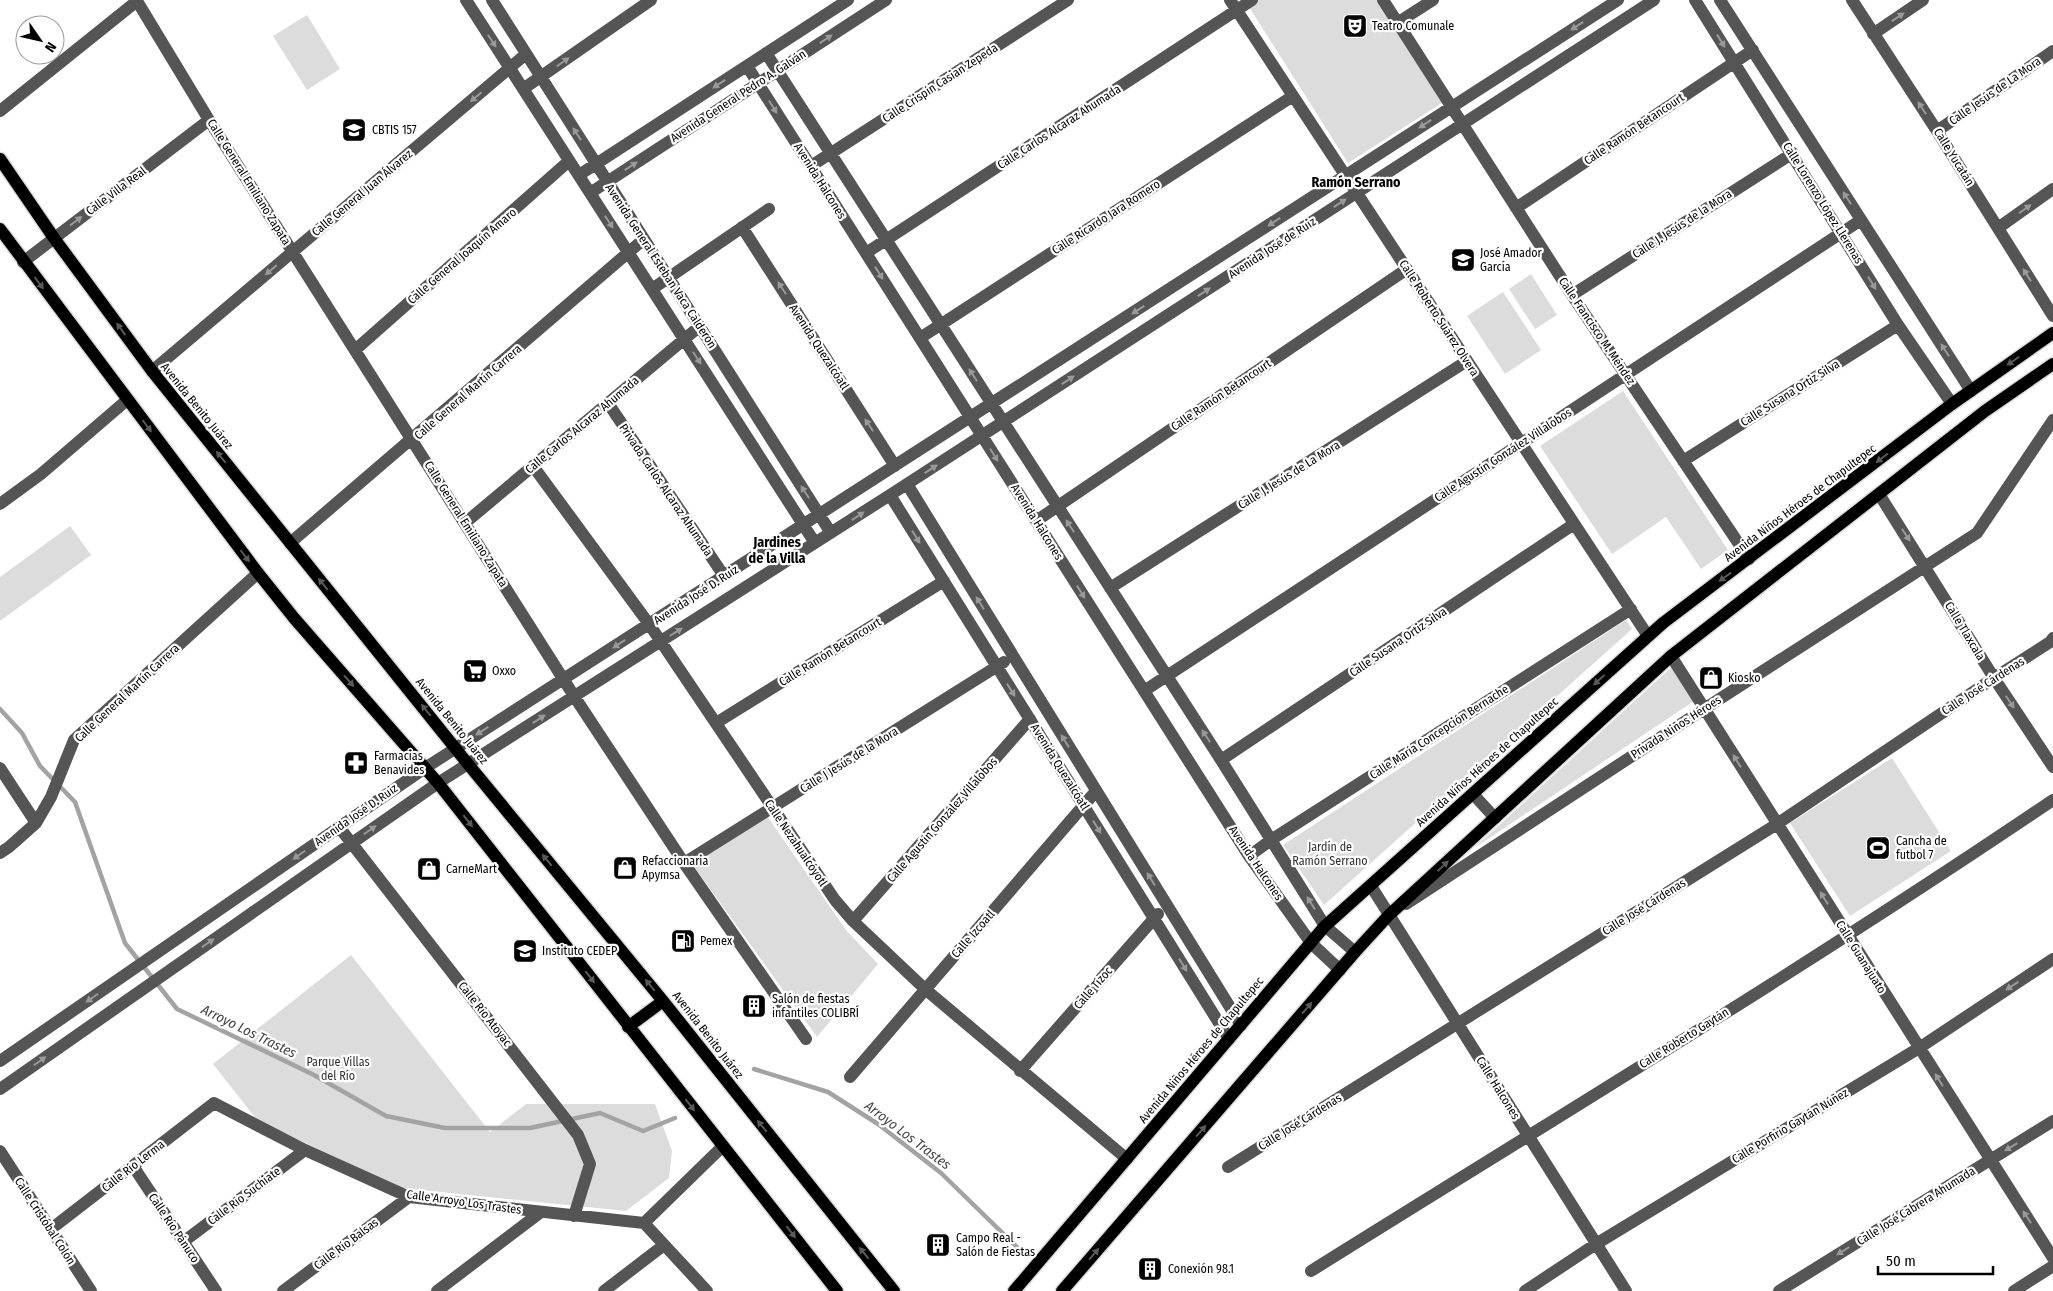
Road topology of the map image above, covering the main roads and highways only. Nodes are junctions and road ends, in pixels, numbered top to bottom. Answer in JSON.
{"nodes":[{"id":1,"x":0,"y":159,"type":"edge"},
{"id":2,"x":0,"y":229,"type":"edge"},
{"id":3,"x":2053,"y":333,"type":"edge"},
{"id":4,"x":2053,"y":364,"type":"edge"},
{"id":5,"x":663,"y":1001,"type":"junction"},
{"id":6,"x":628,"y":1026,"type":"junction"},
{"id":7,"x":837,"y":1291,"type":"edge"},
{"id":8,"x":894,"y":1291,"type":"edge"},
{"id":9,"x":1014,"y":1291,"type":"edge"},
{"id":10,"x":1062,"y":1291,"type":"edge"}],
"edges":[{"from":5,"to":1,"type":"main road","name":"Avenida Benito Juárez","one_way":true},
{"from":2,"to":6,"type":"main road","one_way":true},
{"from":3,"to":9,"type":"main road","name":"Avenida Niños Héroes de Chapultepec","one_way":true},
{"from":10,"to":4,"type":"main road","one_way":true},
{"from":5,"to":6,"type":"main road"},
{"from":8,"to":5,"type":"main road","name":"Avenida Benito Juárez","one_way":true},
{"from":6,"to":7,"type":"main road","one_way":true}]}
